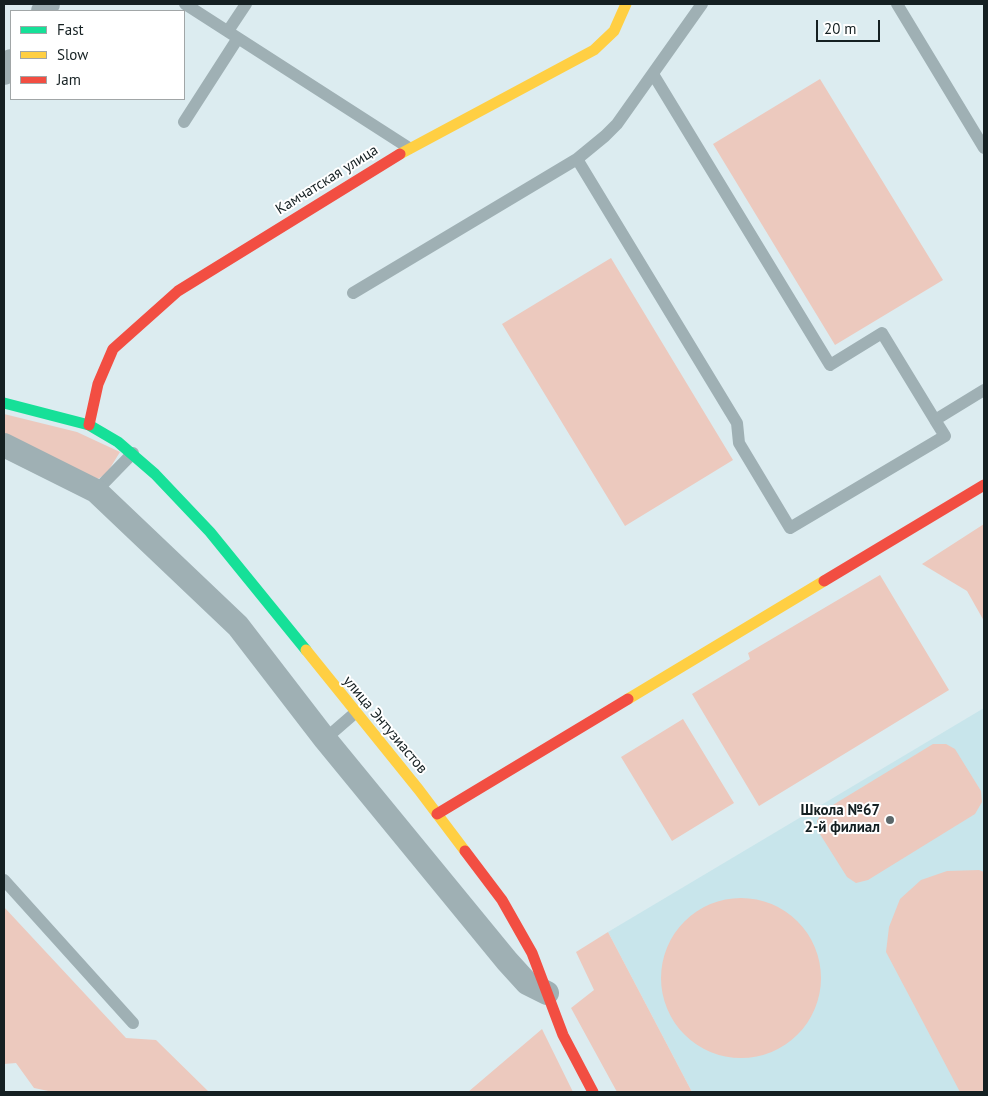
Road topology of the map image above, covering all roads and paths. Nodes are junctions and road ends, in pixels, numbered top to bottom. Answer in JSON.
{"nodes":[{"id":1,"x":185,"y":4,"type":"edge"},
{"id":2,"x":246,"y":4,"type":"edge"},
{"id":3,"x":626,"y":4,"type":"edge"},
{"id":4,"x":702,"y":4,"type":"edge"},
{"id":5,"x":897,"y":4,"type":"edge"},
{"id":6,"x":233,"y":35,"type":"junction"},
{"id":7,"x":653,"y":74,"type":"junction"},
{"id":8,"x":184,"y":122,"type":"dead end"},
{"id":9,"x":408,"y":148,"type":"junction"},
{"id":10,"x":984,"y":148,"type":"edge"},
{"id":11,"x":577,"y":159,"type":"junction"},
{"id":12,"x":353,"y":293,"type":"dead end"},
{"id":13,"x":984,"y":390,"type":"edge"},
{"id":14,"x":4,"y":403,"type":"edge"},
{"id":15,"x":935,"y":420,"type":"junction"},
{"id":16,"x":90,"y":426,"type":"junction"},
{"id":17,"x":4,"y":445,"type":"edge"},
{"id":18,"x":133,"y":454,"type":"junction"},
{"id":19,"x":984,"y":485,"type":"edge"},
{"id":20,"x":96,"y":491,"type":"junction"},
{"id":21,"x":355,"y":713,"type":"junction"},
{"id":22,"x":326,"y":739,"type":"junction"},
{"id":23,"x":438,"y":814,"type":"junction"},
{"id":24,"x":4,"y":880,"type":"edge"},
{"id":25,"x":547,"y":993,"type":"junction"},
{"id":26,"x":133,"y":1023,"type":"dead end"},
{"id":27,"x":593,"y":1092,"type":"edge"}],
"edges":[{"from":1,"to":6,"type":"lane"},
{"from":2,"to":6,"type":"lane"},
{"from":3,"to":9,"type":"street","name":"Камчатская улица"},
{"from":4,"to":7,"type":"lane"},
{"from":5,"to":10,"type":"lane"},
{"from":6,"to":8,"type":"lane"},
{"from":6,"to":9,"type":"lane"},
{"from":7,"to":11,"type":"lane"},
{"from":7,"to":15,"type":"lane"},
{"from":9,"to":16,"type":"street","name":"Камчатская улица"},
{"from":11,"to":12,"type":"lane"},
{"from":11,"to":15,"type":"lane"},
{"from":13,"to":15,"type":"lane"},
{"from":14,"to":16,"type":"street","name":"улица Энтузиастов"},
{"from":16,"to":18,"type":"street","name":"улица Энтузиастов"},
{"from":17,"to":20,"type":"street"},
{"from":18,"to":20,"type":"lane"},
{"from":18,"to":21,"type":"street","name":"улица Энтузиастов"},
{"from":19,"to":23,"type":"street"},
{"from":20,"to":22,"type":"street"},
{"from":21,"to":22,"type":"lane"},
{"from":21,"to":23,"type":"street","name":"улица Энтузиастов"},
{"from":22,"to":25,"type":"street"},
{"from":23,"to":25,"type":"street","name":"улица Энтузиастов"},
{"from":24,"to":26,"type":"lane"},
{"from":25,"to":27,"type":"street","name":"улица Энтузиастов"}]}
